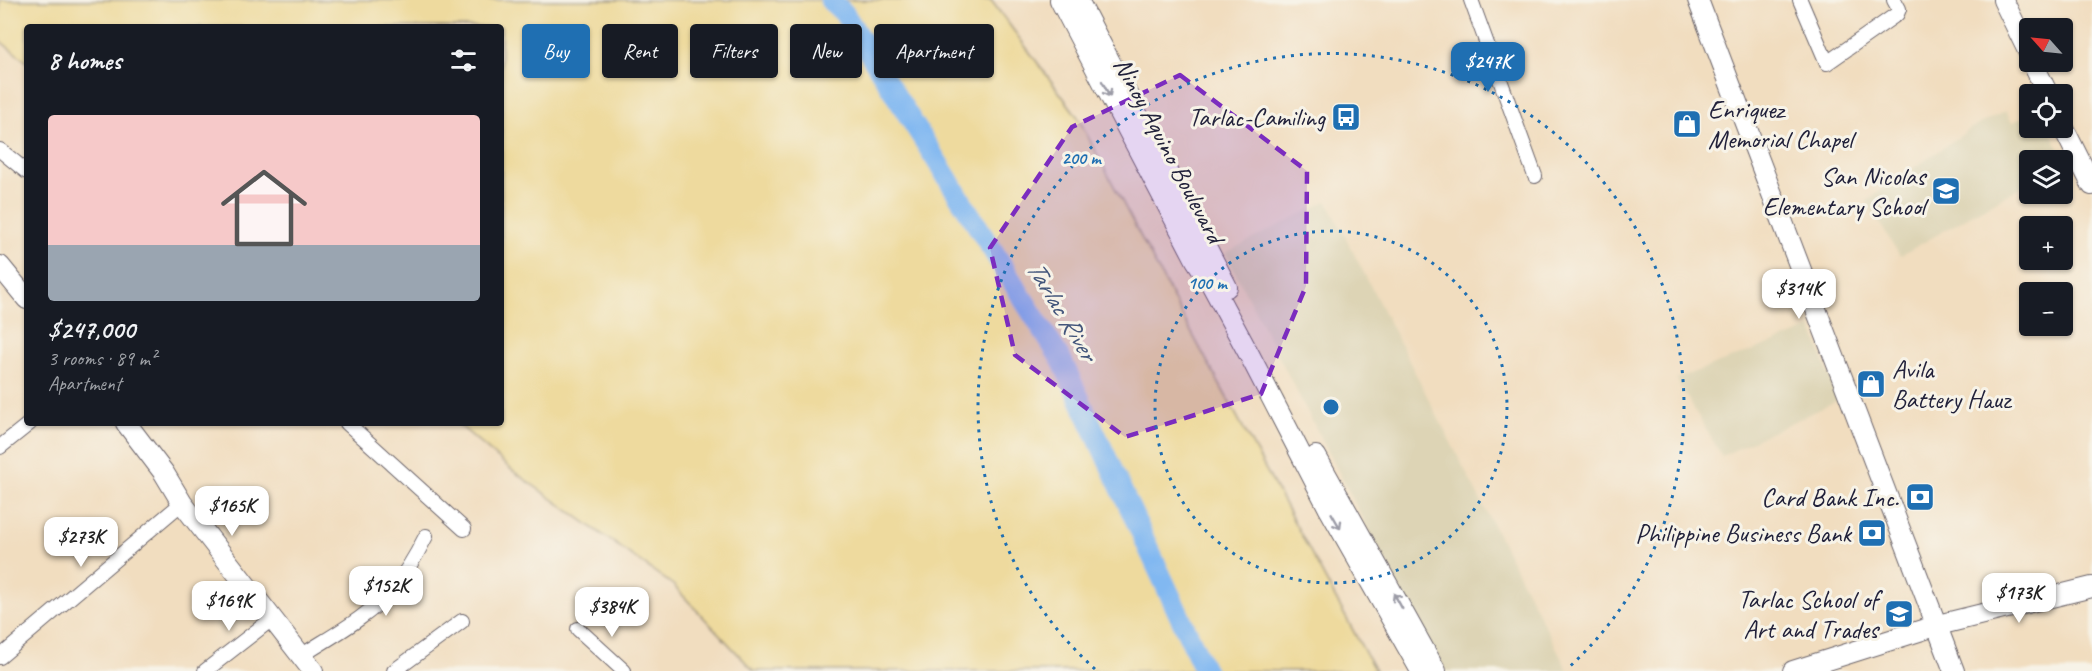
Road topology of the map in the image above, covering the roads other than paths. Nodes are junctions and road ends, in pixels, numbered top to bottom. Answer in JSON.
{"nodes":[{"id":1,"x":1060,"y":0,"type":"edge"},
{"id":2,"x":1078,"y":0,"type":"edge"},
{"id":3,"x":1471,"y":0,"type":"edge"},
{"id":4,"x":1698,"y":0,"type":"edge"},
{"id":5,"x":1800,"y":0,"type":"edge"},
{"id":6,"x":1894,"y":0,"type":"edge"},
{"id":7,"x":2003,"y":0,"type":"edge"},
{"id":8,"x":2019,"y":33,"type":"edge"},
{"id":9,"x":2068,"y":138,"type":"edge"},
{"id":10,"x":0,"y":150,"type":"edge"},
{"id":11,"x":24,"y":170,"type":"edge"},
{"id":12,"x":1535,"y":176,"type":"dead end"},
{"id":13,"x":2092,"y":185,"type":"edge"},
{"id":14,"x":2,"y":273,"type":"edge"},
{"id":15,"x":24,"y":296,"type":"edge"},
{"id":16,"x":26,"y":426,"type":"edge"},
{"id":17,"x":128,"y":426,"type":"edge"},
{"id":18,"x":350,"y":426,"type":"edge"},
{"id":19,"x":0,"y":447,"type":"edge"},
{"id":20,"x":182,"y":503,"type":"junction"},
{"id":21,"x":464,"y":528,"type":"dead end"},
{"id":22,"x":426,"y":536,"type":"dead end"},
{"id":23,"x":2092,"y":587,"type":"edge"},
{"id":24,"x":273,"y":618,"type":"junction"},
{"id":25,"x":462,"y":621,"type":"dead end"},
{"id":26,"x":1938,"y":625,"type":"junction"},
{"id":27,"x":578,"y":629,"type":"dead end"},
{"id":28,"x":0,"y":657,"type":"edge"},
{"id":29,"x":307,"y":663,"type":"edge"},
{"id":30,"x":205,"y":671,"type":"edge"},
{"id":31,"x":394,"y":671,"type":"edge"},
{"id":32,"x":624,"y":671,"type":"edge"},
{"id":33,"x":1421,"y":671,"type":"edge"},
{"id":34,"x":1436,"y":671,"type":"edge"},
{"id":35,"x":1793,"y":671,"type":"edge"},
{"id":36,"x":1954,"y":671,"type":"edge"}],
"edges":[{"from":1,"to":33,"type":"main road","name":"Ninoy Aquino Boulevard","one_way":true},
{"from":34,"to":2,"type":"main road","name":"Ninoy Aquino Boulevard","one_way":true},
{"from":3,"to":12,"type":"street"},
{"from":4,"to":26,"type":"main road"},
{"from":5,"to":6,"type":"street"},
{"from":7,"to":8,"type":"main road"},
{"from":9,"to":13,"type":"main road"},
{"from":10,"to":11,"type":"street"},
{"from":14,"to":15,"type":"main road"},
{"from":16,"to":19,"type":"street"},
{"from":17,"to":20,"type":"main road"},
{"from":18,"to":21,"type":"street"},
{"from":20,"to":24,"type":"main road"},
{"from":20,"to":28,"type":"street"},
{"from":22,"to":29,"type":"street"},
{"from":23,"to":26,"type":"main road"},
{"from":24,"to":29,"type":"main road"},
{"from":24,"to":30,"type":"street"},
{"from":25,"to":31,"type":"street"},
{"from":26,"to":35,"type":"main road"},
{"from":26,"to":36,"type":"main road"},
{"from":27,"to":32,"type":"street"}]}
